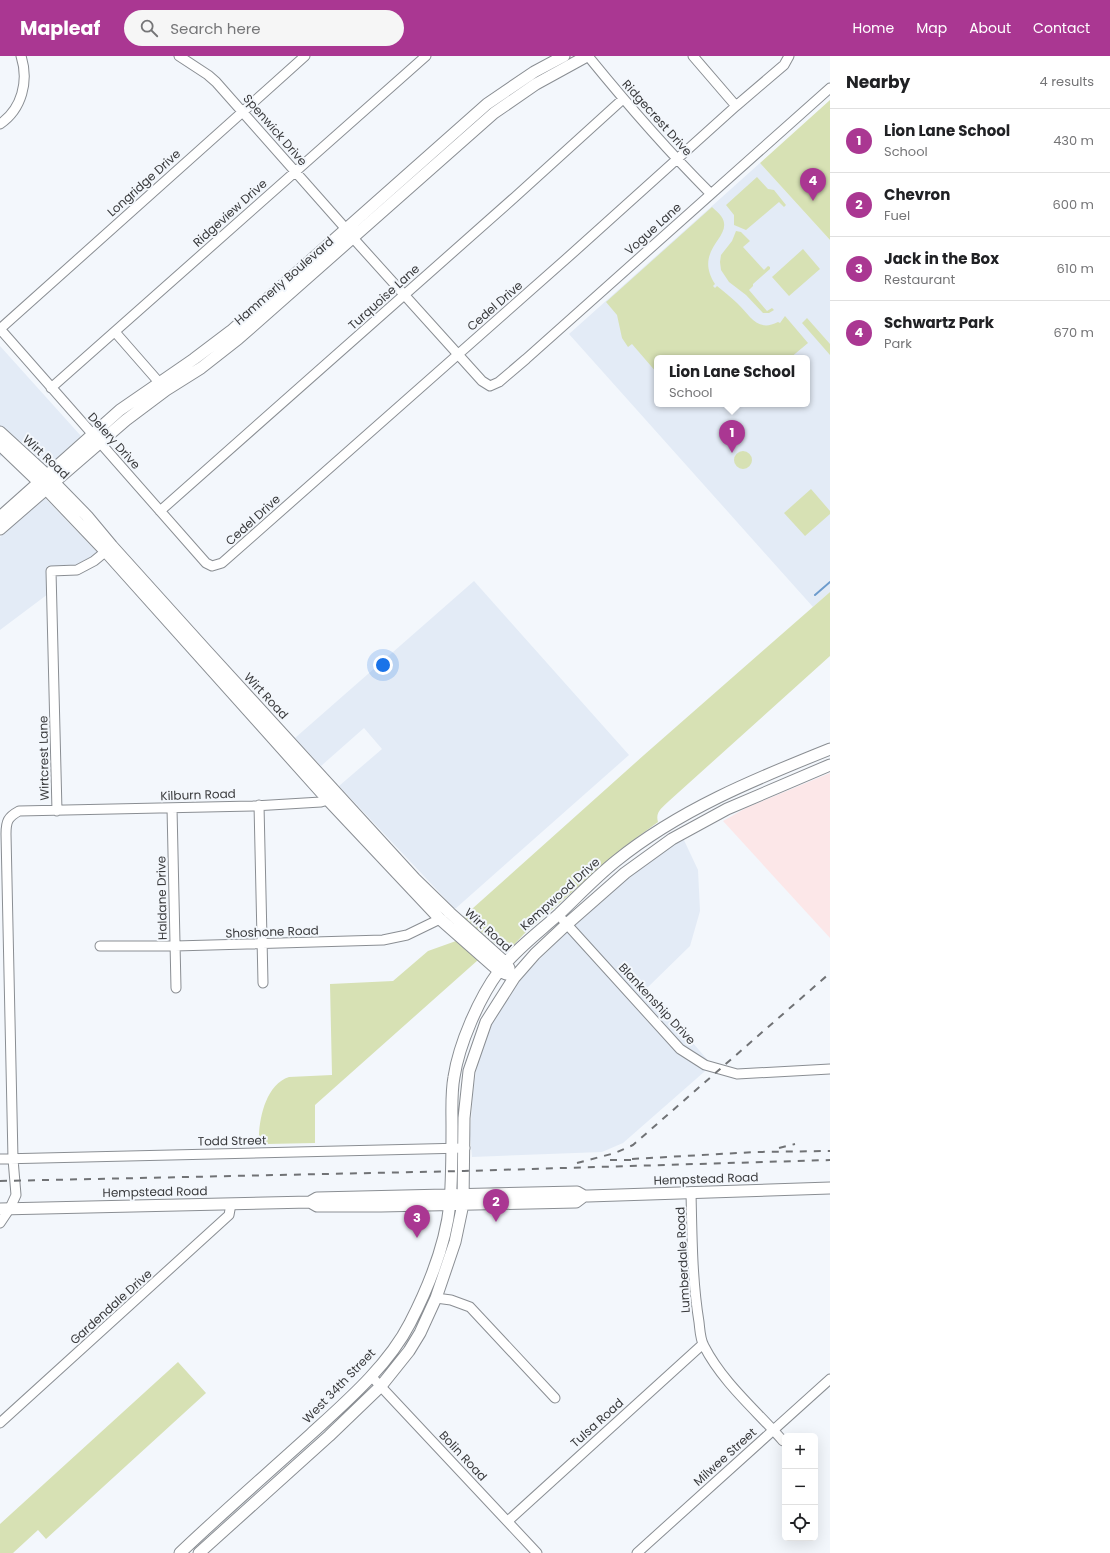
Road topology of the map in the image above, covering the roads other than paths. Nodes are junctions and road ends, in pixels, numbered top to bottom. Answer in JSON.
{"nodes":[{"id":1,"x":21,"y":56,"type":"edge"},
{"id":2,"x":179,"y":56,"type":"edge"},
{"id":3,"x":305,"y":56,"type":"edge"},
{"id":4,"x":426,"y":56,"type":"edge"},
{"id":5,"x":564,"y":56,"type":"edge"},
{"id":6,"x":587,"y":56,"type":"edge"},
{"id":7,"x":693,"y":56,"type":"edge"},
{"id":8,"x":789,"y":56,"type":"edge"},
{"id":9,"x":830,"y":88,"type":"edge"},
{"id":10,"x":623,"y":99,"type":"junction"},
{"id":11,"x":736,"y":106,"type":"junction"},
{"id":12,"x":491,"y":109,"type":"junction"},
{"id":13,"x":242,"y":112,"type":"junction"},
{"id":14,"x":0,"y":124,"type":"edge"},
{"id":15,"x":676,"y":160,"type":"junction"},
{"id":16,"x":428,"y":164,"type":"junction"},
{"id":17,"x":295,"y":171,"type":"junction"},
{"id":18,"x":710,"y":193,"type":"junction"},
{"id":19,"x":375,"y":203,"type":"junction"},
{"id":20,"x":346,"y":229,"type":"junction"},
{"id":21,"x":353,"y":238,"type":"junction"},
{"id":22,"x":326,"y":262,"type":"junction"},
{"id":23,"x":405,"y":294,"type":"junction"},
{"id":24,"x":248,"y":323,"type":"junction"},
{"id":25,"x":0,"y":329,"type":"edge"},
{"id":26,"x":115,"y":332,"type":"junction"},
{"id":27,"x":458,"y":354,"type":"junction"},
{"id":28,"x":163,"y":386,"type":"junction"},
{"id":29,"x":51,"y":388,"type":"junction"},
{"id":30,"x":0,"y":432,"type":"edge"},
{"id":31,"x":96,"y":438,"type":"junction"},
{"id":32,"x":0,"y":445,"type":"edge"},
{"id":33,"x":46,"y":482,"type":"junction"},
{"id":34,"x":160,"y":511,"type":"junction"},
{"id":35,"x":0,"y":517,"type":"edge"},
{"id":36,"x":0,"y":529,"type":"edge"},
{"id":37,"x":109,"y":549,"type":"junction"},
{"id":38,"x":212,"y":566,"type":"joint"},
{"id":39,"x":830,"y":749,"type":"edge"},
{"id":40,"x":830,"y":765,"type":"edge"},
{"id":41,"x":333,"y":797,"type":"junction"},
{"id":42,"x":259,"y":805,"type":"junction"},
{"id":43,"x":172,"y":808,"type":"junction"},
{"id":44,"x":57,"y":811,"type":"junction"},
{"id":45,"x":558,"y":914,"type":"junction"},
{"id":46,"x":440,"y":919,"type":"junction"},
{"id":47,"x":567,"y":924,"type":"junction"},
{"id":48,"x":262,"y":944,"type":"junction"},
{"id":49,"x":100,"y":946,"type":"dead end"},
{"id":50,"x":175,"y":946,"type":"junction"},
{"id":51,"x":503,"y":967,"type":"junction"},
{"id":52,"x":514,"y":978,"type":"junction"},
{"id":53,"x":263,"y":983,"type":"dead end"},
{"id":54,"x":176,"y":988,"type":"dead end"},
{"id":55,"x":458,"y":1058,"type":"junction"},
{"id":56,"x":472,"y":1062,"type":"junction"},
{"id":57,"x":830,"y":1069,"type":"edge"},
{"id":58,"x":451,"y":1148,"type":"junction"},
{"id":59,"x":465,"y":1148,"type":"junction"},
{"id":60,"x":13,"y":1158,"type":"junction"},
{"id":61,"x":0,"y":1159,"type":"edge"},
{"id":62,"x":830,"y":1188,"type":"edge"},
{"id":63,"x":691,"y":1192,"type":"junction"},
{"id":64,"x":463,"y":1199,"type":"junction"},
{"id":65,"x":450,"y":1200,"type":"junction"},
{"id":66,"x":230,"y":1204,"type":"junction"},
{"id":67,"x":5,"y":1208,"type":"edge"},
{"id":68,"x":0,"y":1223,"type":"edge"},
{"id":69,"x":436,"y":1298,"type":"junction"},
{"id":70,"x":703,"y":1344,"type":"junction"},
{"id":71,"x":371,"y":1376,"type":"junction"},
{"id":72,"x":830,"y":1379,"type":"edge"},
{"id":73,"x":381,"y":1386,"type":"junction"},
{"id":74,"x":555,"y":1398,"type":"dead end"},
{"id":75,"x":0,"y":1424,"type":"edge"},
{"id":76,"x":773,"y":1429,"type":"junction"},
{"id":77,"x":782,"y":1440,"type":"edge"},
{"id":78,"x":290,"y":1453,"type":"junction"},
{"id":79,"x":299,"y":1464,"type":"junction"},
{"id":80,"x":508,"y":1521,"type":"junction"},
{"id":81,"x":180,"y":1553,"type":"edge"},
{"id":82,"x":199,"y":1553,"type":"edge"},
{"id":83,"x":537,"y":1553,"type":"edge"},
{"id":84,"x":637,"y":1553,"type":"edge"}],
"edges":[{"from":1,"to":14,"type":"street"},
{"from":2,"to":13,"type":"street","name":"Spenwick Drive"},
{"from":3,"to":13,"type":"street","name":"Longridge Drive"},
{"from":4,"to":17,"type":"street","name":"Ridgeview Drive"},
{"from":5,"to":12,"type":"main road","name":"Hammerly Boulevard"},
{"from":6,"to":10,"type":"street","name":"Ridgecrest Drive"},
{"from":6,"to":12,"type":"main road","name":"Hammerly Boulevard"},
{"from":7,"to":11,"type":"street"},
{"from":8,"to":11,"type":"street","name":"Cedel Drive"},
{"from":9,"to":18,"type":"street","name":"Vogue Lane"},
{"from":10,"to":15,"type":"street","name":"Ridgecrest Drive"},
{"from":10,"to":23,"type":"street","name":"Turquoise Lane"},
{"from":11,"to":15,"type":"street","name":"Cedel Drive"},
{"from":12,"to":16,"type":"main road","name":"Hammerly Boulevard"},
{"from":13,"to":17,"type":"street","name":"Spenwick Drive"},
{"from":13,"to":25,"type":"street","name":"Longridge Drive"},
{"from":15,"to":18,"type":"street","name":"Ridgecrest Drive"},
{"from":15,"to":27,"type":"street","name":"Cedel Drive"},
{"from":16,"to":19,"type":"main road","name":"Hammerly Boulevard"},
{"from":16,"to":21,"type":"main road","name":"Hammerly Boulevard"},
{"from":17,"to":20,"type":"street","name":"Spenwick Drive"},
{"from":17,"to":26,"type":"street","name":"Ridgeview Drive"},
{"from":18,"to":27,"type":"street","name":"Vogue Lane"},
{"from":19,"to":20,"type":"main road","name":"Hammerly Boulevard"},
{"from":19,"to":21,"type":"main road"},
{"from":20,"to":22,"type":"main road"},
{"from":20,"to":24,"type":"main road","name":"Hammerly Boulevard"},
{"from":21,"to":22,"type":"main road","name":"Hammerly Boulevard"},
{"from":21,"to":23,"type":"street"},
{"from":22,"to":24,"type":"main road","name":"Hammerly Boulevard"},
{"from":23,"to":27,"type":"street"},
{"from":23,"to":34,"type":"street","name":"Turquoise Lane"},
{"from":24,"to":28,"type":"main road","name":"Hammerly Boulevard"},
{"from":25,"to":29,"type":"street","name":"Delery Drive"},
{"from":26,"to":28,"type":"street"},
{"from":26,"to":29,"type":"street","name":"Ridgeview Drive"},
{"from":27,"to":38,"type":"street","name":"Cedel Drive"},
{"from":28,"to":31,"type":"main road","name":"Hammerly Boulevard"},
{"from":29,"to":31,"type":"street","name":"Delery Drive"},
{"from":30,"to":33,"type":"main road","name":"Wirt Road"},
{"from":31,"to":33,"type":"main road","name":"Hammerly Boulevard"},
{"from":31,"to":34,"type":"street","name":"Delery Drive"},
{"from":32,"to":33,"type":"main road","name":"Wirt Road"},
{"from":33,"to":35,"type":"main road","name":"Hammerly Boulevard"},
{"from":33,"to":36,"type":"main road","name":"Hammerly Boulevard"},
{"from":33,"to":37,"type":"main road","name":"Wirt Road"},
{"from":34,"to":38,"type":"street","name":"Delery Drive"},
{"from":37,"to":41,"type":"main road","name":"Wirt Road"},
{"from":37,"to":44,"type":"street","name":"Wirtcrest Lane"},
{"from":39,"to":45,"type":"main road","name":"Kempwood Drive"},
{"from":40,"to":47,"type":"main road"},
{"from":41,"to":42,"type":"street","name":"Kilburn Road"},
{"from":41,"to":46,"type":"main road","name":"Wirt Road"},
{"from":41,"to":51,"type":"main road","name":"Wirt Road"},
{"from":42,"to":43,"type":"street","name":"Kilburn Road"},
{"from":42,"to":48,"type":"street"},
{"from":43,"to":44,"type":"street","name":"Kilburn Road"},
{"from":43,"to":50,"type":"street","name":"Haldane Drive"},
{"from":44,"to":60,"type":"street","name":"Wirtcrest Lane"},
{"from":45,"to":47,"type":"street","name":"Blankenship Drive"},
{"from":45,"to":51,"type":"main road","name":"Kempwood Drive"},
{"from":46,"to":48,"type":"street","name":"Shoshone Road"},
{"from":46,"to":51,"type":"main road","name":"Wirt Road"},
{"from":47,"to":52,"type":"main road"},
{"from":47,"to":57,"type":"street","name":"Blankenship Drive"},
{"from":48,"to":50,"type":"street","name":"Shoshone Road"},
{"from":48,"to":53,"type":"street"},
{"from":49,"to":50,"type":"street","name":"Shoshone Road"},
{"from":50,"to":54,"type":"street","name":"Haldane Drive"},
{"from":51,"to":52,"type":"main road","name":"Wirt Road"},
{"from":51,"to":55,"type":"main road","name":"Kempwood Drive"},
{"from":52,"to":56,"type":"main road"},
{"from":55,"to":56,"type":"main road"},
{"from":55,"to":58,"type":"main road","name":"Kempwood Drive"},
{"from":56,"to":59,"type":"main road"},
{"from":58,"to":59,"type":"street","name":"Todd Street"},
{"from":58,"to":60,"type":"street","name":"Todd Street"},
{"from":58,"to":65,"type":"main road","name":"Kempwood Drive"},
{"from":59,"to":64,"type":"main road"},
{"from":60,"to":61,"type":"street","name":"Todd Street"},
{"from":60,"to":67,"type":"street","name":"Wirtcrest Lane"},
{"from":62,"to":63,"type":"main road","name":"Hempstead Road"},
{"from":63,"to":64,"type":"main road","name":"Hempstead Road"},
{"from":63,"to":70,"type":"street","name":"Lumberdale Road"},
{"from":64,"to":65,"type":"main road","name":"Hempstead Road"},
{"from":64,"to":69,"type":"main road"},
{"from":65,"to":66,"type":"main road","name":"Hempstead Road"},
{"from":65,"to":71,"type":"main road","name":"West 34th Street"},
{"from":66,"to":67,"type":"main road","name":"Hempstead Road"},
{"from":66,"to":75,"type":"street","name":"Gardendale Drive"},
{"from":67,"to":68,"type":"street","name":"Wirtcrest Lane"},
{"from":69,"to":73,"type":"main road"},
{"from":69,"to":74,"type":"street"},
{"from":70,"to":76,"type":"street","name":"Lumberdale Road"},
{"from":70,"to":80,"type":"street","name":"Tulsa Road"},
{"from":71,"to":73,"type":"street","name":"Bolin Road"},
{"from":71,"to":78,"type":"main road","name":"West 34th Street"},
{"from":72,"to":76,"type":"street","name":"Milwee Street"},
{"from":73,"to":79,"type":"main road"},
{"from":73,"to":80,"type":"street","name":"Bolin Road"},
{"from":76,"to":77,"type":"street","name":"Lumberdale Road"},
{"from":76,"to":84,"type":"street","name":"Milwee Street"},
{"from":78,"to":79,"type":"main road"},
{"from":78,"to":81,"type":"main road","name":"West 34th Street"},
{"from":79,"to":82,"type":"main road"},
{"from":80,"to":83,"type":"street","name":"Bolin Road"}]}
